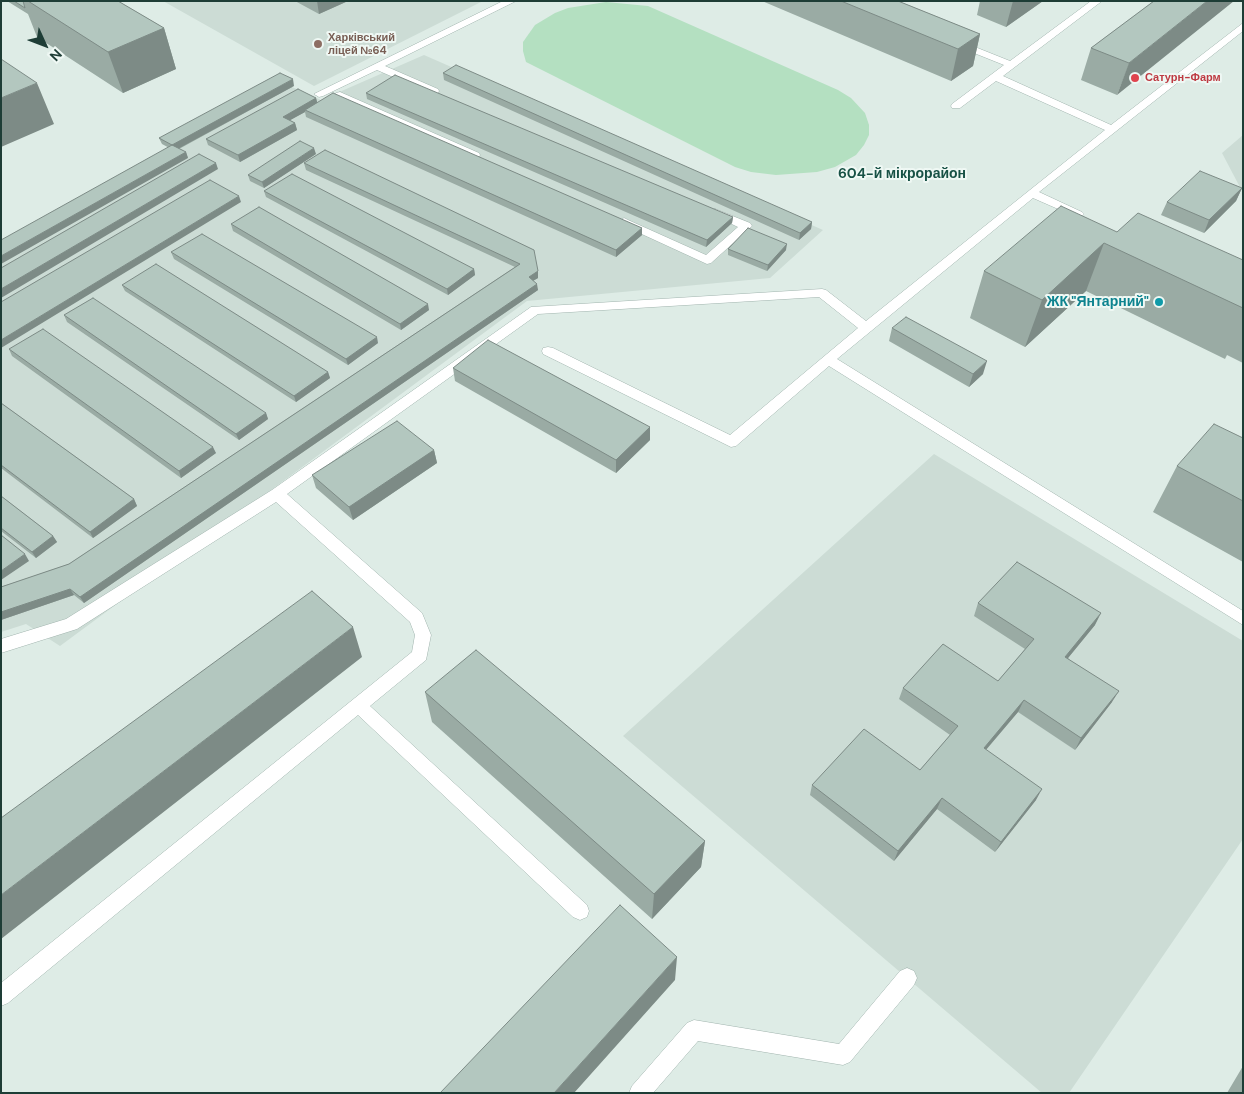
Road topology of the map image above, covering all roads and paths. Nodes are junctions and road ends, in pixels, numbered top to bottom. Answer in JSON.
{"nodes":[{"id":1,"x":510,"y":1,"type":"edge"},
{"id":2,"x":1097,"y":1,"type":"edge"},
{"id":3,"x":1243,"y":26,"type":"edge"},
{"id":4,"x":950,"y":40,"type":"edge"},
{"id":5,"x":1012,"y":64,"type":"junction"},
{"id":6,"x":376,"y":66,"type":"junction"},
{"id":7,"x":996,"y":77,"type":"junction"},
{"id":8,"x":318,"y":94,"type":"dead end"},
{"id":9,"x":340,"y":94,"type":"edge"},
{"id":10,"x":448,"y":97,"type":"edge"},
{"id":11,"x":956,"y":106,"type":"dead end"},
{"id":12,"x":1112,"y":129,"type":"junction"},
{"id":13,"x":484,"y":159,"type":"edge"},
{"id":14,"x":1032,"y":193,"type":"junction"},
{"id":15,"x":701,"y":206,"type":"edge"},
{"id":16,"x":618,"y":219,"type":"edge"},
{"id":17,"x":1093,"y":222,"type":"edge"},
{"id":18,"x":866,"y":328,"type":"junction"},
{"id":19,"x":548,"y":351,"type":"dead end"},
{"id":20,"x":830,"y":360,"type":"junction"},
{"id":21,"x":277,"y":494,"type":"junction"},
{"id":22,"x":1243,"y":619,"type":"edge"},
{"id":23,"x":1,"y":646,"type":"edge"},
{"id":24,"x":358,"y":706,"type":"junction"},
{"id":25,"x":580,"y":911,"type":"dead end"},
{"id":26,"x":907,"y":978,"type":"dead end"},
{"id":27,"x":1,"y":996,"type":"edge"},
{"id":28,"x":639,"y":1093,"type":"edge"}],
"edges":[{"from":1,"to":6,"type":"lane"},
{"from":2,"to":5,"type":"lane"},
{"from":3,"to":12,"type":"lane"},
{"from":4,"to":5,"type":"lane"},
{"from":5,"to":7,"type":"lane"},
{"from":6,"to":8,"type":"lane"},
{"from":6,"to":10,"type":"lane"},
{"from":7,"to":11,"type":"lane"},
{"from":7,"to":12,"type":"lane"},
{"from":9,"to":13,"type":"lane"},
{"from":12,"to":14,"type":"lane"},
{"from":14,"to":17,"type":"lane"},
{"from":14,"to":18,"type":"lane"},
{"from":15,"to":16,"type":"lane"},
{"from":18,"to":20,"type":"lane"},
{"from":18,"to":21,"type":"lane"},
{"from":19,"to":20,"type":"lane"},
{"from":20,"to":22,"type":"lane"},
{"from":21,"to":23,"type":"lane"},
{"from":21,"to":24,"type":"lane"},
{"from":24,"to":25,"type":"lane"},
{"from":24,"to":27,"type":"lane"},
{"from":26,"to":28,"type":"lane"}]}
